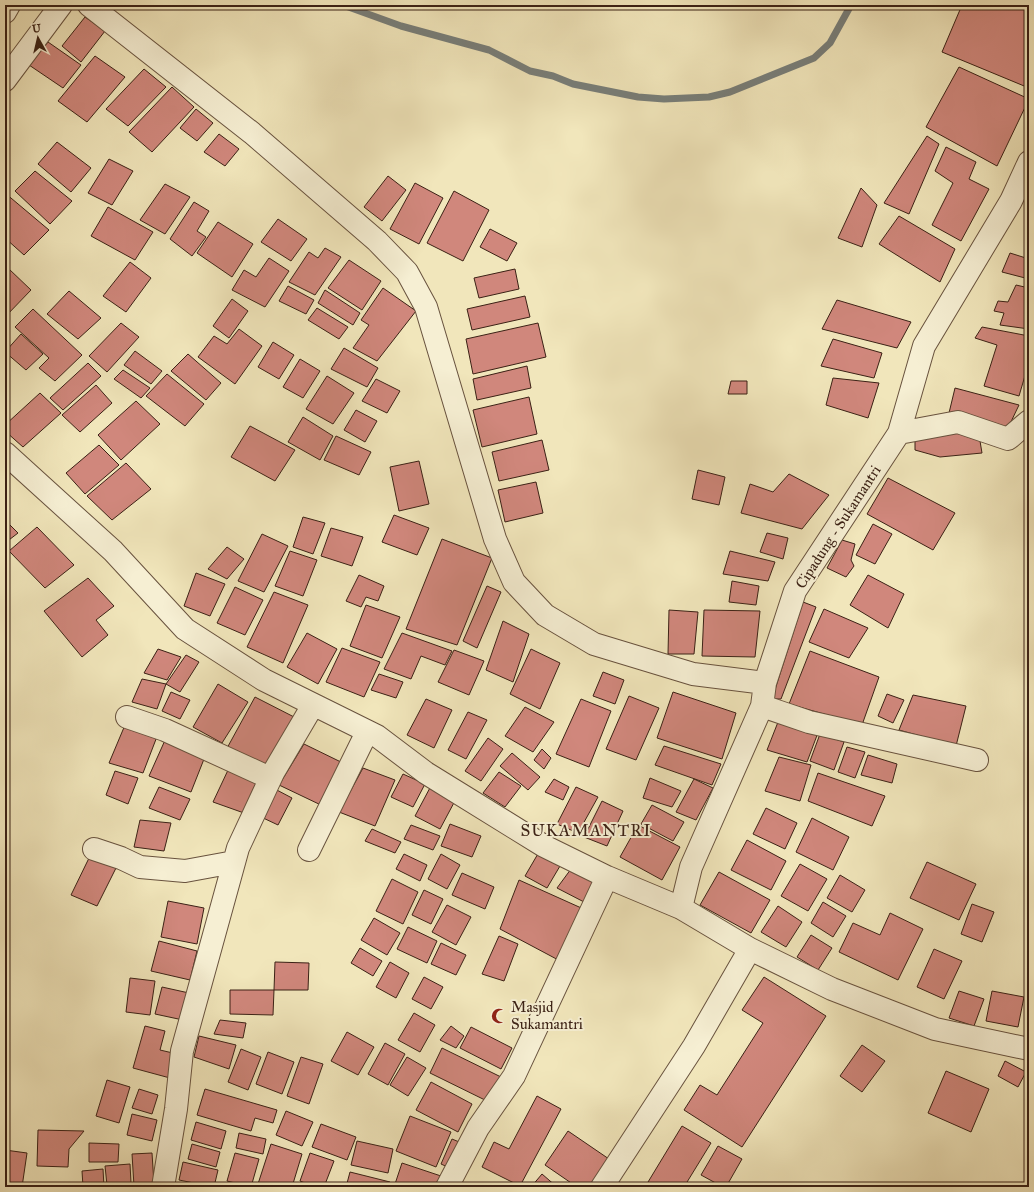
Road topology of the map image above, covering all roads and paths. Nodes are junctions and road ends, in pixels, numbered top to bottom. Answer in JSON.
{"nodes":[{"id":1,"x":9,"y":5,"type":"edge"},
{"id":2,"x":60,"y":5,"type":"edge"},
{"id":3,"x":89,"y":5,"type":"edge"},
{"id":4,"x":5,"y":12,"type":"edge"},
{"id":5,"x":5,"y":80,"type":"edge"},
{"id":6,"x":1029,"y":162,"type":"edge"},
{"id":7,"x":1029,"y":421,"type":"edge"},
{"id":8,"x":899,"y":433,"type":"junction"},
{"id":9,"x":5,"y":452,"type":"edge"},
{"id":10,"x":765,"y":683,"type":"junction"},
{"id":11,"x":313,"y":705,"type":"junction"},
{"id":12,"x":762,"y":706,"type":"junction"},
{"id":13,"x":127,"y":717,"type":"dead end"},
{"id":14,"x":367,"y":732,"type":"junction"},
{"id":15,"x":977,"y":760,"type":"dead end"},
{"id":16,"x":270,"y":778,"type":"junction"},
{"id":17,"x":94,"y":849,"type":"dead end"},
{"id":18,"x":309,"y":850,"type":"dead end"},
{"id":19,"x":234,"y":862,"type":"junction"},
{"id":20,"x":607,"y":877,"type":"junction"},
{"id":21,"x":681,"y":908,"type":"junction"},
{"id":22,"x":750,"y":949,"type":"junction"},
{"id":23,"x":1029,"y":1049,"type":"edge"},
{"id":24,"x":164,"y":1187,"type":"edge"},
{"id":25,"x":447,"y":1187,"type":"edge"},
{"id":26,"x":602,"y":1187,"type":"edge"}],
"edges":[{"from":1,"to":4,"type":"street"},
{"from":2,"to":5,"type":"street"},
{"from":3,"to":10,"type":"street"},
{"from":6,"to":8,"type":"street","name":"Cipadung - Sukamantri"},
{"from":7,"to":8,"type":"street"},
{"from":8,"to":10,"type":"street","name":"Cipadung - Sukamantri"},
{"from":9,"to":11,"type":"street"},
{"from":10,"to":12,"type":"street","name":"Cipadung - Sukamantri"},
{"from":11,"to":14,"type":"street"},
{"from":11,"to":16,"type":"street"},
{"from":12,"to":15,"type":"street"},
{"from":12,"to":21,"type":"street","name":"Cipadung - Sukamantri"},
{"from":13,"to":16,"type":"street"},
{"from":14,"to":18,"type":"street"},
{"from":14,"to":20,"type":"street"},
{"from":16,"to":19,"type":"street"},
{"from":17,"to":19,"type":"street"},
{"from":19,"to":24,"type":"street"},
{"from":20,"to":21,"type":"street"},
{"from":20,"to":25,"type":"street"},
{"from":21,"to":22,"type":"street"},
{"from":22,"to":23,"type":"street"},
{"from":22,"to":26,"type":"street"}]}
